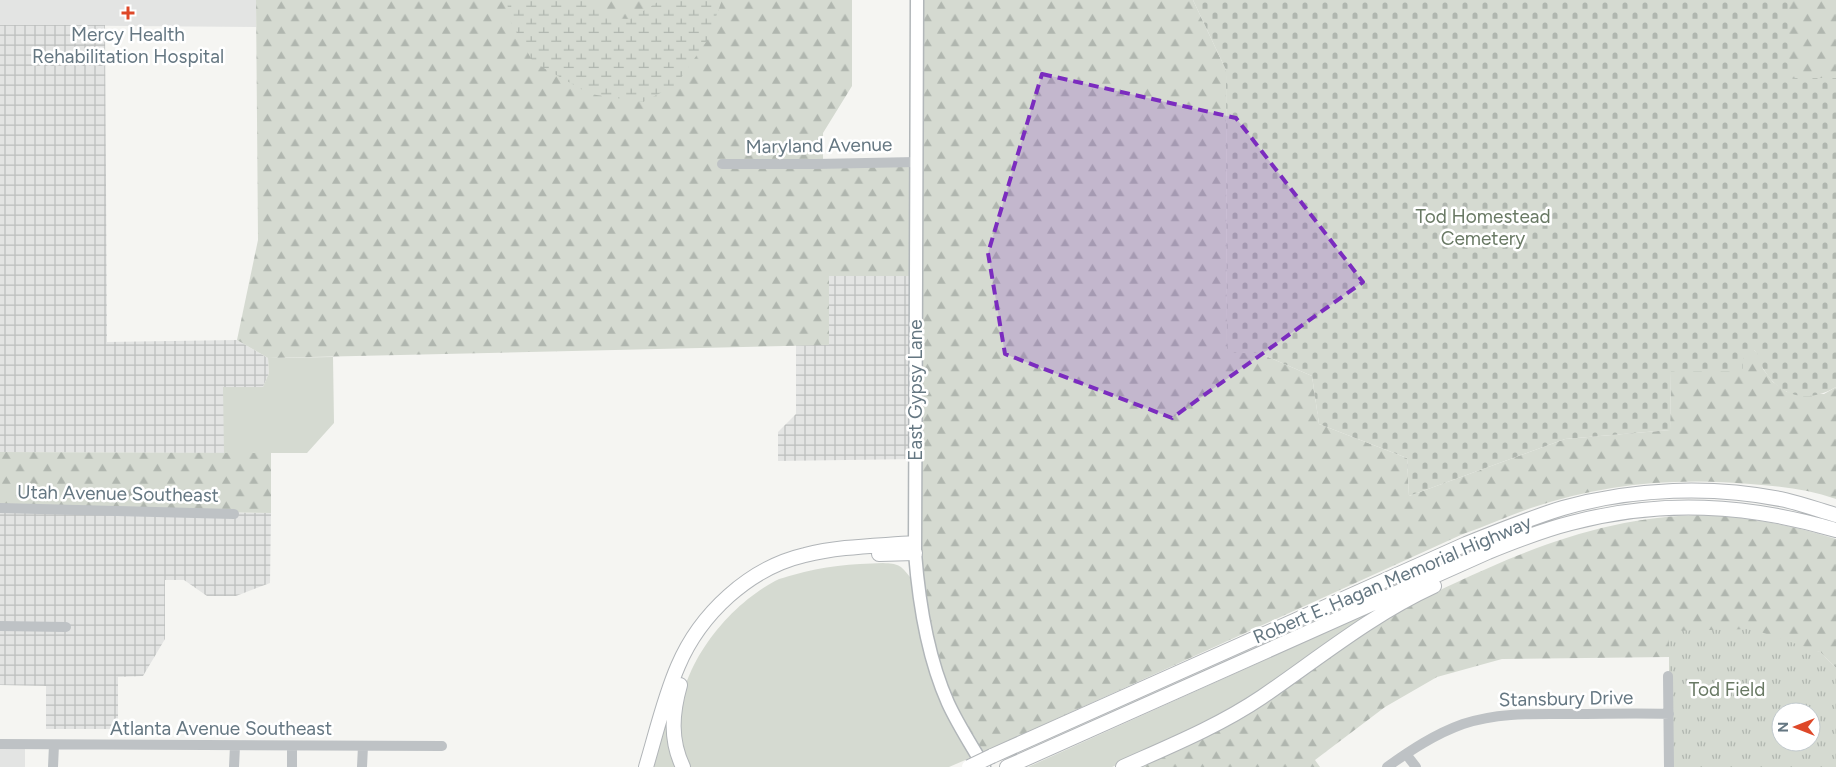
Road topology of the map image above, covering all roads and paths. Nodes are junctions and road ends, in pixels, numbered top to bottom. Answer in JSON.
{"nodes":[{"id":1,"x":918,"y":0,"type":"edge"},
{"id":2,"x":916,"y":162,"type":"junction"},
{"id":3,"x":722,"y":164,"type":"dead end"},
{"id":4,"x":1786,"y":501,"type":"junction"},
{"id":5,"x":1836,"y":506,"type":"edge"},
{"id":6,"x":0,"y":508,"type":"edge"},
{"id":7,"x":234,"y":514,"type":"dead end"},
{"id":8,"x":1836,"y":515,"type":"edge"},
{"id":9,"x":1836,"y":530,"type":"edge"},
{"id":10,"x":914,"y":548,"type":"junction"},
{"id":11,"x":1488,"y":552,"type":"junction"},
{"id":12,"x":0,"y":626,"type":"edge"},
{"id":13,"x":66,"y":627,"type":"dead end"},
{"id":14,"x":1668,"y":676,"type":"dead end"},
{"id":15,"x":1669,"y":714,"type":"junction"},
{"id":16,"x":0,"y":744,"type":"edge"},
{"id":17,"x":54,"y":745,"type":"junction"},
{"id":18,"x":235,"y":746,"type":"junction"},
{"id":19,"x":292,"y":746,"type":"junction"},
{"id":20,"x":362,"y":746,"type":"junction"},
{"id":21,"x":442,"y":746,"type":"dead end"},
{"id":22,"x":1406,"y":754,"type":"junction"},
{"id":23,"x":988,"y":762,"type":"edge"},
{"id":24,"x":53,"y":767,"type":"edge"},
{"id":25,"x":234,"y":767,"type":"edge"},
{"id":26,"x":292,"y":767,"type":"edge"},
{"id":27,"x":362,"y":767,"type":"edge"},
{"id":28,"x":646,"y":767,"type":"edge"},
{"id":29,"x":683,"y":767,"type":"edge"},
{"id":30,"x":969,"y":767,"type":"edge"},
{"id":31,"x":1007,"y":767,"type":"edge"},
{"id":32,"x":1123,"y":767,"type":"edge"},
{"id":33,"x":1387,"y":767,"type":"edge"},
{"id":34,"x":1416,"y":767,"type":"edge"},
{"id":35,"x":1669,"y":767,"type":"edge"}],
"edges":[{"from":1,"to":2,"type":"main road","name":"East Gypsy Lane"},
{"from":2,"to":3,"type":"street","name":"Maryland Avenue"},
{"from":2,"to":10,"type":"main road","name":"East Gypsy Lane"},
{"from":4,"to":5,"type":"highway"},
{"from":4,"to":8,"type":"highway","name":"Robert E. Hagan Memorial Highway"},
{"from":4,"to":23,"type":"highway","name":"Robert E. Hagan Memorial Highway"},
{"from":6,"to":7,"type":"street","name":"Utah Avenue Southeast"},
{"from":9,"to":11,"type":"highway","name":"Robert E. Hagan Memorial Highway"},
{"from":10,"to":23,"type":"main road","name":"East Gypsy Lane"},
{"from":10,"to":28,"type":"highway"},
{"from":10,"to":29,"type":"highway"},
{"from":11,"to":31,"type":"highway","name":"Robert E. Hagan Memorial Highway"},
{"from":11,"to":32,"type":"highway"},
{"from":12,"to":13,"type":"street"},
{"from":14,"to":15,"type":"street"},
{"from":15,"to":22,"type":"street","name":"Stansbury Drive"},
{"from":15,"to":35,"type":"street"},
{"from":16,"to":17,"type":"street","name":"Atlanta Avenue Southeast"},
{"from":17,"to":18,"type":"street","name":"Atlanta Avenue Southeast"},
{"from":17,"to":24,"type":"street"},
{"from":18,"to":19,"type":"street","name":"Atlanta Avenue Southeast"},
{"from":18,"to":25,"type":"street"},
{"from":19,"to":20,"type":"street","name":"Atlanta Avenue Southeast"},
{"from":19,"to":26,"type":"street"},
{"from":20,"to":21,"type":"street","name":"Atlanta Avenue Southeast"},
{"from":20,"to":27,"type":"street"},
{"from":22,"to":33,"type":"street","name":"Stansbury Drive"},
{"from":22,"to":34,"type":"street"},
{"from":23,"to":30,"type":"highway","name":"Robert E. Hagan Memorial Highway","bridge":true}]}
